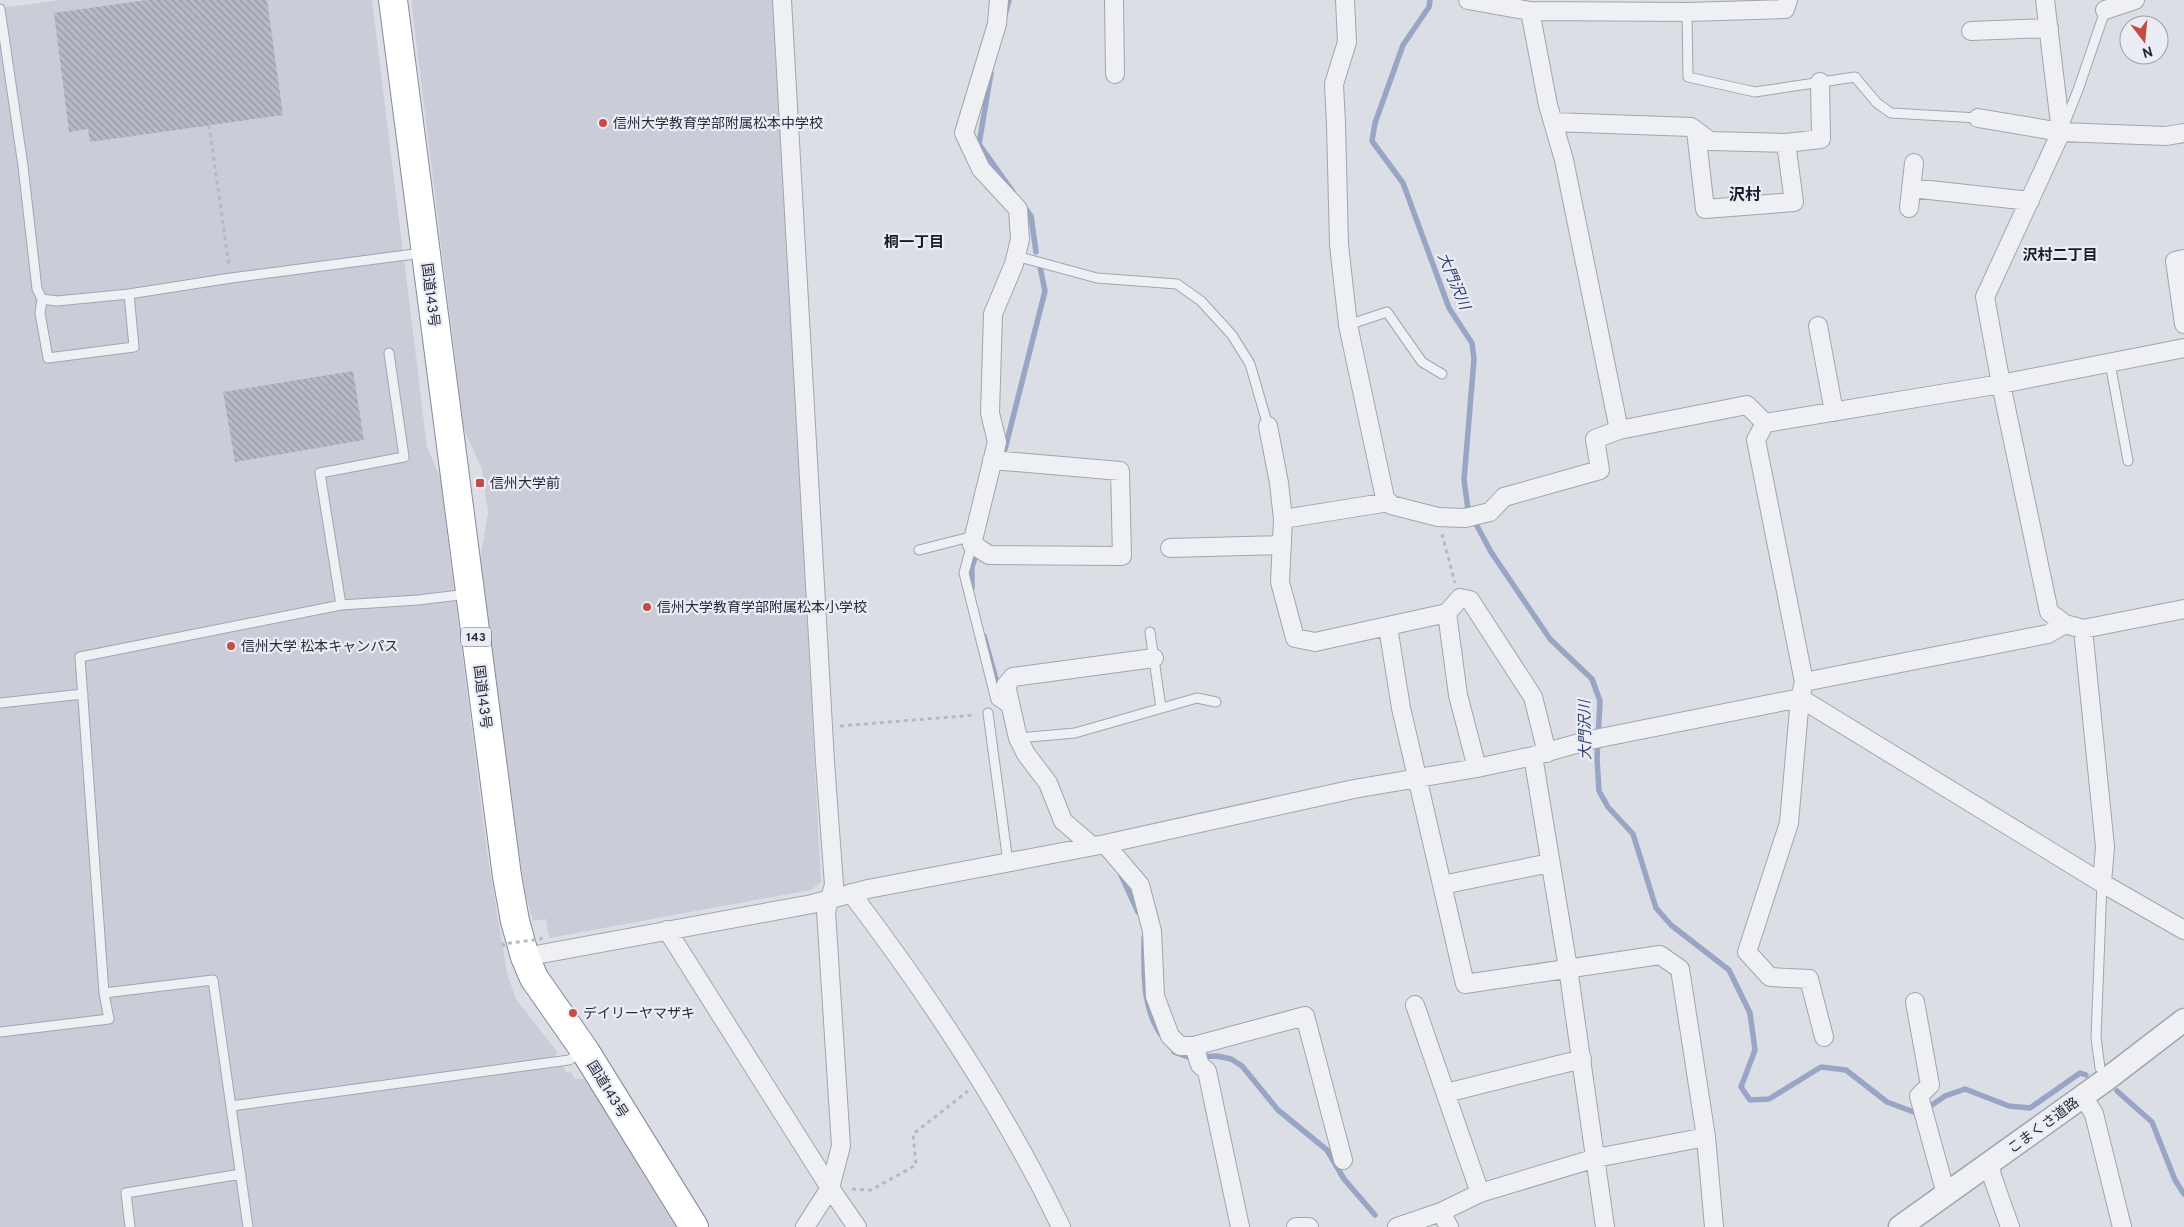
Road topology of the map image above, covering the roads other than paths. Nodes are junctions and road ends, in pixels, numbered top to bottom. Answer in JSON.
{"nodes":[{"id":1,"x":393,"y":0,"type":"edge"},
{"id":2,"x":782,"y":0,"type":"edge"},
{"id":3,"x":999,"y":0,"type":"edge"},
{"id":4,"x":1114,"y":0,"type":"edge"},
{"id":5,"x":1345,"y":0,"type":"edge"},
{"id":6,"x":1468,"y":0,"type":"edge"},
{"id":7,"x":1788,"y":0,"type":"edge"},
{"id":8,"x":2045,"y":0,"type":"edge"},
{"id":9,"x":2135,"y":0,"type":"edge"},
{"id":10,"x":1758,"y":5,"type":"edge"},
{"id":11,"x":2107,"y":5,"type":"edge"},
{"id":12,"x":1677,"y":8,"type":"edge"},
{"id":13,"x":0,"y":9,"type":"edge"},
{"id":14,"x":1530,"y":11,"type":"junction"},
{"id":15,"x":2049,"y":28,"type":"junction"},
{"id":16,"x":1971,"y":31,"type":"dead end"},
{"id":17,"x":1115,"y":74,"type":"dead end"},
{"id":18,"x":1820,"y":82,"type":"junction"},
{"id":19,"x":1978,"y":118,"type":"joint"},
{"id":20,"x":1553,"y":122,"type":"junction"},
{"id":21,"x":1696,"y":131,"type":"junction"},
{"id":22,"x":2061,"y":132,"type":"junction"},
{"id":23,"x":2184,"y":133,"type":"edge"},
{"id":24,"x":1786,"y":143,"type":"junction"},
{"id":25,"x":1914,"y":163,"type":"dead end"},
{"id":26,"x":1912,"y":188,"type":"junction"},
{"id":27,"x":2030,"y":201,"type":"junction"},
{"id":28,"x":1908,"y":208,"type":"dead end"},
{"id":29,"x":425,"y":252,"type":"junction"},
{"id":30,"x":1016,"y":256,"type":"junction"},
{"id":31,"x":2184,"y":260,"type":"edge"},
{"id":32,"x":129,"y":294,"type":"junction"},
{"id":33,"x":42,"y":299,"type":"junction"},
{"id":34,"x":2184,"y":324,"type":"edge"},
{"id":35,"x":1348,"y":325,"type":"junction"},
{"id":36,"x":1818,"y":326,"type":"dead end"},
{"id":37,"x":2184,"y":348,"type":"edge"},
{"id":38,"x":389,"y":353,"type":"dead end"},
{"id":39,"x":2110,"y":363,"type":"junction"},
{"id":40,"x":1442,"y":374,"type":"dead end"},
{"id":41,"x":2001,"y":384,"type":"junction"},
{"id":42,"x":1834,"y":412,"type":"junction"},
{"id":43,"x":1765,"y":423,"type":"junction"},
{"id":44,"x":1268,"y":426,"type":"joint"},
{"id":45,"x":1619,"y":430,"type":"junction"},
{"id":46,"x":992,"y":460,"type":"junction"},
{"id":47,"x":2128,"y":461,"type":"dead end"},
{"id":48,"x":1388,"y":502,"type":"junction"},
{"id":49,"x":1283,"y":518,"type":"junction"},
{"id":50,"x":973,"y":540,"type":"junction"},
{"id":51,"x":1282,"y":545,"type":"junction"},
{"id":52,"x":1170,"y":548,"type":"dead end"},
{"id":53,"x":919,"y":550,"type":"dead end"},
{"id":54,"x":470,"y":594,"type":"junction"},
{"id":55,"x":341,"y":605,"type":"junction"},
{"id":56,"x":2184,"y":609,"type":"edge"},
{"id":57,"x":1447,"y":613,"type":"junction"},
{"id":58,"x":2065,"y":624,"type":"junction"},
{"id":59,"x":1388,"y":627,"type":"junction"},
{"id":60,"x":2083,"y":629,"type":"junction"},
{"id":61,"x":1150,"y":632,"type":"dead end"},
{"id":62,"x":1154,"y":658,"type":"junction"},
{"id":63,"x":1802,"y":690,"type":"junction"},
{"id":64,"x":83,"y":694,"type":"junction"},
{"id":65,"x":1216,"y":702,"type":"dead end"},
{"id":66,"x":0,"y":703,"type":"edge"},
{"id":67,"x":1161,"y":708,"type":"junction"},
{"id":68,"x":1012,"y":711,"type":"junction"},
{"id":69,"x":988,"y":714,"type":"road end"},
{"id":70,"x":1018,"y":738,"type":"junction"},
{"id":71,"x":1540,"y":754,"type":"junction"},
{"id":72,"x":1477,"y":768,"type":"junction"},
{"id":73,"x":1418,"y":779,"type":"junction"},
{"id":74,"x":1098,"y":845,"type":"junction"},
{"id":75,"x":1008,"y":862,"type":"junction"},
{"id":76,"x":1550,"y":863,"type":"junction"},
{"id":77,"x":2102,"y":883,"type":"junction"},
{"id":78,"x":1442,"y":885,"type":"junction"},
{"id":79,"x":851,"y":893,"type":"junction"},
{"id":80,"x":831,"y":898,"type":"junction"},
{"id":81,"x":667,"y":930,"type":"junction"},
{"id":82,"x":2184,"y":930,"type":"edge"},
{"id":83,"x":523,"y":947,"type":"junction"},
{"id":84,"x":1568,"y":968,"type":"junction"},
{"id":85,"x":104,"y":994,"type":"junction"},
{"id":86,"x":1915,"y":1002,"type":"dead end"},
{"id":87,"x":1415,"y":1005,"type":"dead end"},
{"id":88,"x":2184,"y":1020,"type":"edge"},
{"id":89,"x":0,"y":1032,"type":"edge"},
{"id":90,"x":1824,"y":1037,"type":"dead end"},
{"id":91,"x":585,"y":1051,"type":"junction"},
{"id":92,"x":1196,"y":1053,"type":"junction"},
{"id":93,"x":1582,"y":1060,"type":"junction"},
{"id":94,"x":2100,"y":1068,"type":"dead end"},
{"id":95,"x":1446,"y":1093,"type":"junction"},
{"id":96,"x":2083,"y":1096,"type":"junction"},
{"id":97,"x":231,"y":1106,"type":"junction"},
{"id":98,"x":1706,"y":1137,"type":"junction"},
{"id":99,"x":1596,"y":1158,"type":"junction"},
{"id":100,"x":1343,"y":1160,"type":"dead end"},
{"id":101,"x":1990,"y":1163,"type":"junction"},
{"id":102,"x":240,"y":1174,"type":"junction"},
{"id":103,"x":830,"y":1188,"type":"junction"},
{"id":104,"x":1480,"y":1193,"type":"junction"},
{"id":105,"x":1946,"y":1194,"type":"junction"},
{"id":106,"x":1445,"y":1220,"type":"edge"},
{"id":107,"x":130,"y":1227,"type":"edge"},
{"id":108,"x":248,"y":1227,"type":"edge"},
{"id":109,"x":694,"y":1227,"type":"edge"},
{"id":110,"x":805,"y":1227,"type":"edge"},
{"id":111,"x":857,"y":1227,"type":"edge"},
{"id":112,"x":1061,"y":1227,"type":"edge"},
{"id":113,"x":1240,"y":1227,"type":"edge"},
{"id":114,"x":1297,"y":1227,"type":"edge"},
{"id":115,"x":1309,"y":1227,"type":"edge"},
{"id":116,"x":1397,"y":1227,"type":"edge"},
{"id":117,"x":1605,"y":1227,"type":"edge"},
{"id":118,"x":1714,"y":1227,"type":"edge"},
{"id":119,"x":1900,"y":1227,"type":"edge"},
{"id":120,"x":2010,"y":1227,"type":"edge"},
{"id":121,"x":2122,"y":1227,"type":"edge"}],
"edges":[{"from":1,"to":29,"type":"highway","name":"国道143号","number":"143"},
{"from":2,"to":80,"type":"street"},
{"from":3,"to":30,"type":"street"},
{"from":4,"to":17,"type":"street"},
{"from":5,"to":35,"type":"street"},
{"from":6,"to":14,"type":"street"},
{"from":7,"to":10,"type":"street"},
{"from":8,"to":15,"type":"street"},
{"from":9,"to":11,"type":"street"},
{"from":10,"to":12,"type":"street"},
{"from":11,"to":22,"type":"lane"},
{"from":12,"to":14,"type":"street"},
{"from":12,"to":18,"type":"lane"},
{"from":13,"to":33,"type":"lane"},
{"from":14,"to":20,"type":"street"},
{"from":15,"to":16,"type":"street"},
{"from":15,"to":22,"type":"street"},
{"from":18,"to":19,"type":"lane"},
{"from":18,"to":24,"type":"street"},
{"from":19,"to":22,"type":"street"},
{"from":20,"to":21,"type":"street"},
{"from":20,"to":45,"type":"street"},
{"from":21,"to":24,"type":"street"},
{"from":21,"to":24,"type":"street"},
{"from":22,"to":23,"type":"street"},
{"from":22,"to":27,"type":"street"},
{"from":25,"to":26,"type":"street"},
{"from":26,"to":27,"type":"street"},
{"from":26,"to":28,"type":"street"},
{"from":27,"to":41,"type":"street"},
{"from":29,"to":32,"type":"lane"},
{"from":29,"to":54,"type":"highway","name":"国道143号","number":"143"},
{"from":30,"to":44,"type":"lane"},
{"from":30,"to":46,"type":"street"},
{"from":31,"to":34,"type":"street"},
{"from":32,"to":33,"type":"lane"},
{"from":32,"to":33,"type":"lane"},
{"from":35,"to":40,"type":"lane"},
{"from":35,"to":48,"type":"street"},
{"from":36,"to":42,"type":"street"},
{"from":37,"to":39,"type":"street"},
{"from":38,"to":55,"type":"lane"},
{"from":39,"to":41,"type":"street"},
{"from":39,"to":47,"type":"lane"},
{"from":41,"to":42,"type":"street"},
{"from":41,"to":58,"type":"street"},
{"from":42,"to":43,"type":"street"},
{"from":43,"to":45,"type":"street"},
{"from":43,"to":63,"type":"street"},
{"from":44,"to":49,"type":"street"},
{"from":45,"to":48,"type":"street"},
{"from":46,"to":50,"type":"street"},
{"from":46,"to":50,"type":"street"},
{"from":48,"to":49,"type":"street"},
{"from":49,"to":51,"type":"street"},
{"from":50,"to":53,"type":"lane"},
{"from":50,"to":68,"type":"lane"},
{"from":51,"to":52,"type":"street"},
{"from":51,"to":59,"type":"street"},
{"from":54,"to":55,"type":"lane"},
{"from":54,"to":83,"type":"highway","name":"国道143号","number":"143"},
{"from":55,"to":64,"type":"lane"},
{"from":56,"to":60,"type":"street"},
{"from":57,"to":59,"type":"street"},
{"from":57,"to":71,"type":"street"},
{"from":57,"to":72,"type":"street"},
{"from":58,"to":60,"type":"street"},
{"from":58,"to":63,"type":"street"},
{"from":59,"to":73,"type":"street"},
{"from":60,"to":77,"type":"street"},
{"from":61,"to":62,"type":"lane"},
{"from":62,"to":67,"type":"lane"},
{"from":62,"to":68,"type":"street"},
{"from":63,"to":71,"type":"street"},
{"from":63,"to":77,"type":"street"},
{"from":63,"to":90,"type":"street"},
{"from":64,"to":66,"type":"lane"},
{"from":64,"to":85,"type":"lane"},
{"from":65,"to":67,"type":"lane"},
{"from":67,"to":70,"type":"lane"},
{"from":68,"to":70,"type":"street"},
{"from":69,"to":75,"type":"lane"},
{"from":70,"to":74,"type":"street"},
{"from":71,"to":72,"type":"street"},
{"from":71,"to":76,"type":"street"},
{"from":72,"to":73,"type":"street"},
{"from":73,"to":74,"type":"street"},
{"from":73,"to":78,"type":"street"},
{"from":74,"to":75,"type":"street"},
{"from":74,"to":92,"type":"street"},
{"from":75,"to":79,"type":"street"},
{"from":76,"to":78,"type":"street"},
{"from":76,"to":84,"type":"street"},
{"from":77,"to":82,"type":"street"},
{"from":77,"to":94,"type":"lane"},
{"from":78,"to":84,"type":"street"},
{"from":79,"to":80,"type":"street"},
{"from":79,"to":112,"type":"street"},
{"from":80,"to":81,"type":"street"},
{"from":80,"to":103,"type":"street"},
{"from":81,"to":83,"type":"street"},
{"from":81,"to":103,"type":"street"},
{"from":83,"to":91,"type":"highway","name":"国道143号","number":"143"},
{"from":84,"to":93,"type":"street"},
{"from":84,"to":98,"type":"street"},
{"from":85,"to":89,"type":"lane"},
{"from":85,"to":97,"type":"lane"},
{"from":86,"to":105,"type":"street"},
{"from":87,"to":95,"type":"street"},
{"from":88,"to":96,"type":"street","name":"こまくさ道路"},
{"from":91,"to":97,"type":"lane"},
{"from":91,"to":109,"type":"highway","name":"国道143号","number":"143"},
{"from":92,"to":100,"type":"street"},
{"from":92,"to":113,"type":"street"},
{"from":93,"to":95,"type":"street"},
{"from":93,"to":99,"type":"street"},
{"from":95,"to":104,"type":"street"},
{"from":96,"to":101,"type":"street","name":"こまくさ道路"},
{"from":96,"to":121,"type":"street"},
{"from":97,"to":102,"type":"lane"},
{"from":98,"to":99,"type":"street"},
{"from":98,"to":118,"type":"street"},
{"from":99,"to":104,"type":"street"},
{"from":99,"to":117,"type":"street"},
{"from":101,"to":105,"type":"street","name":"こまくさ道路"},
{"from":101,"to":120,"type":"street"},
{"from":102,"to":107,"type":"lane"},
{"from":102,"to":108,"type":"lane"},
{"from":103,"to":110,"type":"street"},
{"from":103,"to":111,"type":"street"},
{"from":104,"to":106,"type":"street"},
{"from":105,"to":119,"type":"street","name":"こまくさ道路"},
{"from":106,"to":116,"type":"street"},
{"from":114,"to":115,"type":"street"}]}
